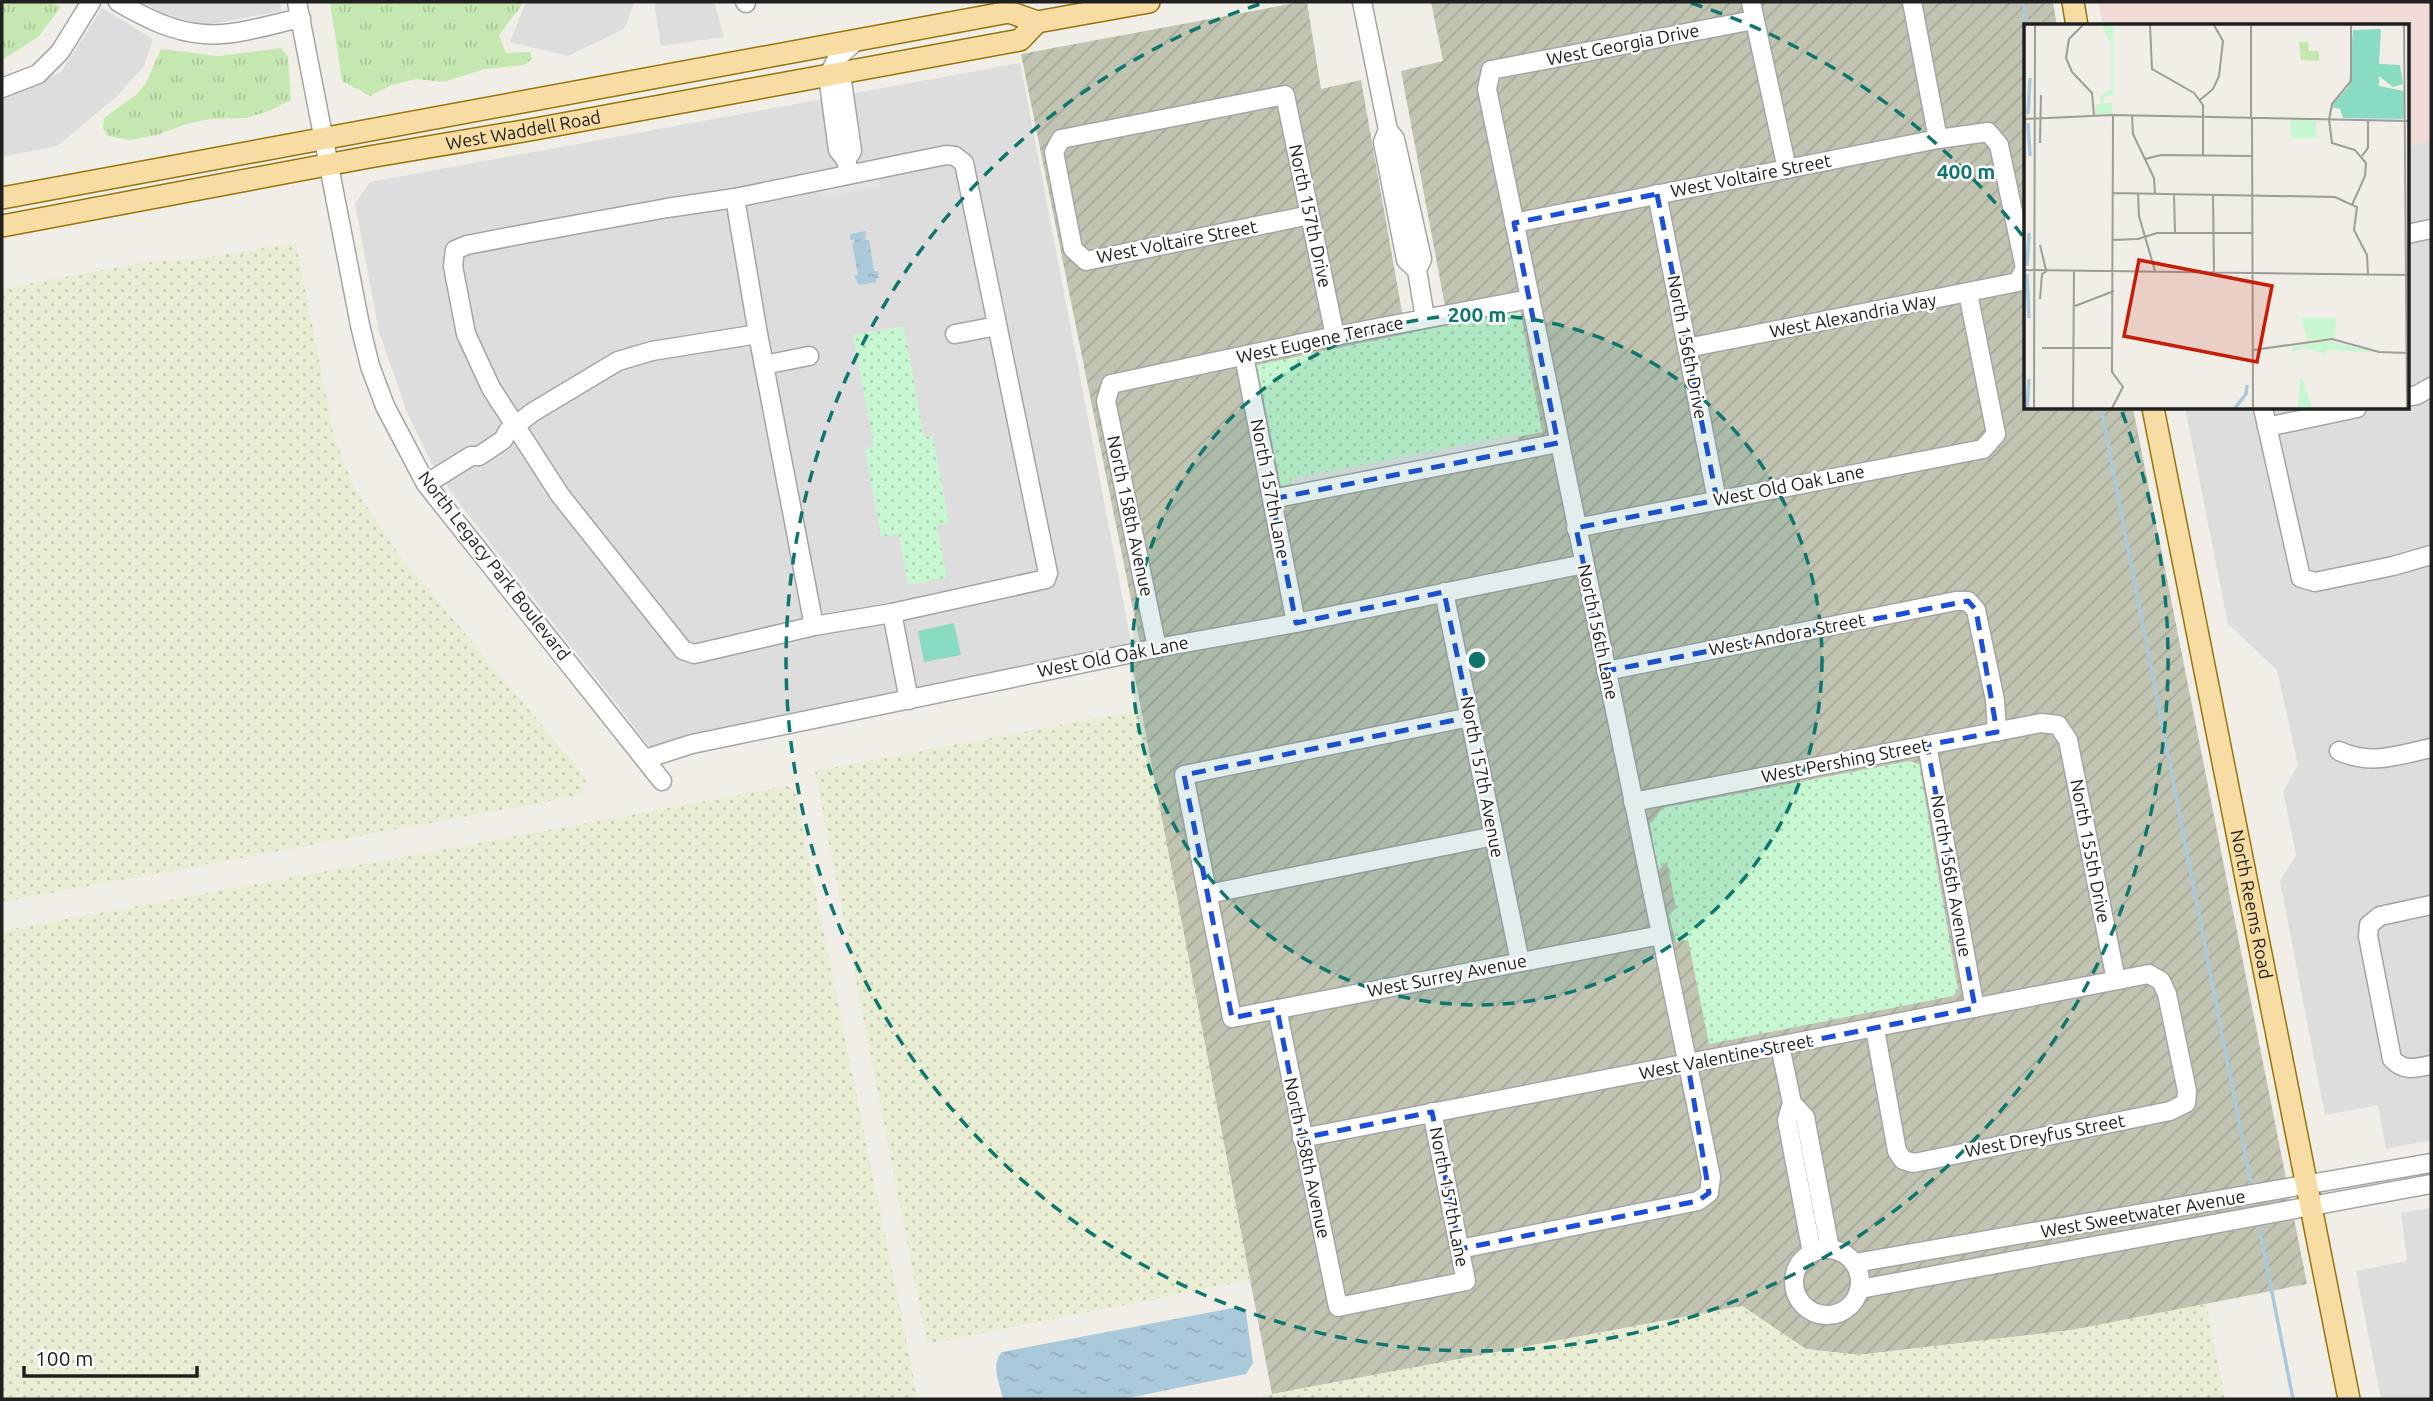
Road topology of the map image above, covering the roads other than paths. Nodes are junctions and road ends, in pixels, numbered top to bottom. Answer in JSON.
{"nodes":[{"id":1,"x":91,"y":2,"type":"edge"},
{"id":2,"x":118,"y":2,"type":"edge"},
{"id":3,"x":1149,"y":2,"type":"edge"},
{"id":4,"x":1362,"y":2,"type":"edge"},
{"id":5,"x":1751,"y":2,"type":"edge"},
{"id":6,"x":1912,"y":2,"type":"edge"},
{"id":7,"x":2073,"y":2,"type":"edge"},
{"id":8,"x":299,"y":10,"type":"edge"},
{"id":9,"x":1754,"y":20,"type":"junction"},
{"id":10,"x":1037,"y":22,"type":"junction"},
{"id":11,"x":2077,"y":24,"type":"edge"},
{"id":12,"x":856,"y":41,"type":"junction"},
{"id":13,"x":1491,"y":70,"type":"joint"},
{"id":14,"x":834,"y":75,"type":"junction"},
{"id":15,"x":2,"y":88,"type":"edge"},
{"id":16,"x":1938,"y":139,"type":"junction"},
{"id":17,"x":323,"y":140,"type":"junction"},
{"id":18,"x":328,"y":165,"type":"junction"},
{"id":19,"x":847,"y":167,"type":"junction"},
{"id":20,"x":1787,"y":169,"type":"junction"},
{"id":21,"x":1657,"y":194,"type":"junction"},
{"id":22,"x":2,"y":198,"type":"edge"},
{"id":23,"x":735,"y":198,"type":"junction"},
{"id":24,"x":1310,"y":215,"type":"junction"},
{"id":25,"x":1514,"y":223,"type":"junction"},
{"id":26,"x":2,"y":226,"type":"edge"},
{"id":27,"x":2431,"y":229,"type":"edge"},
{"id":28,"x":2408,"y":233,"type":"edge"},
{"id":29,"x":1086,"y":261,"type":"joint"},
{"id":30,"x":2024,"y":263,"type":"edge"},
{"id":31,"x":2024,"y":270,"type":"edge"},
{"id":32,"x":2018,"y":282,"type":"joint"},
{"id":33,"x":1968,"y":293,"type":"junction"},
{"id":34,"x":1529,"y":299,"type":"junction"},
{"id":35,"x":1425,"y":318,"type":"junction"},
{"id":36,"x":997,"y":326,"type":"junction"},
{"id":37,"x":758,"y":334,"type":"junction"},
{"id":38,"x":955,"y":334,"type":"dead end"},
{"id":39,"x":1335,"y":336,"type":"junction"},
{"id":40,"x":1688,"y":348,"type":"junction"},
{"id":41,"x":808,"y":356,"type":"dead end"},
{"id":42,"x":1244,"y":356,"type":"junction"},
{"id":43,"x":764,"y":365,"type":"junction"},
{"id":44,"x":1111,"y":384,"type":"joint"},
{"id":45,"x":2431,"y":387,"type":"edge"},
{"id":46,"x":2408,"y":397,"type":"edge"},
{"id":47,"x":2153,"y":410,"type":"edge"},
{"id":48,"x":2263,"y":410,"type":"edge"},
{"id":49,"x":2347,"y":410,"type":"edge"},
{"id":50,"x":2267,"y":426,"type":"junction"},
{"id":51,"x":512,"y":428,"type":"junction"},
{"id":52,"x":1558,"y":443,"type":"junction"},
{"id":53,"x":426,"y":484,"type":"junction"},
{"id":54,"x":1272,"y":499,"type":"junction"},
{"id":55,"x":1717,"y":499,"type":"junction"},
{"id":56,"x":1576,"y":528,"type":"junction"},
{"id":57,"x":2431,"y":555,"type":"edge"},
{"id":58,"x":1584,"y":564,"type":"junction"},
{"id":59,"x":1444,"y":592,"type":"junction"},
{"id":60,"x":892,"y":613,"type":"junction"},
{"id":61,"x":1296,"y":623,"type":"junction"},
{"id":62,"x":814,"y":626,"type":"junction"},
{"id":63,"x":1157,"y":648,"type":"junction"},
{"id":64,"x":1606,"y":671,"type":"junction"},
{"id":65,"x":909,"y":700,"type":"junction"},
{"id":66,"x":1470,"y":717,"type":"junction"},
{"id":67,"x":2057,"y":725,"type":"joint"},
{"id":68,"x":1997,"y":732,"type":"junction"},
{"id":69,"x":1927,"y":745,"type":"junction"},
{"id":70,"x":2431,"y":748,"type":"edge"},
{"id":71,"x":2339,"y":751,"type":"dead end"},
{"id":72,"x":645,"y":760,"type":"junction"},
{"id":73,"x":662,"y":782,"type":"dead end"},
{"id":74,"x":1633,"y":802,"type":"junction"},
{"id":75,"x":1494,"y":836,"type":"junction"},
{"id":76,"x":1208,"y":894,"type":"junction"},
{"id":77,"x":2431,"y":905,"type":"edge"},
{"id":78,"x":1661,"y":935,"type":"junction"},
{"id":79,"x":1520,"y":962,"type":"junction"},
{"id":80,"x":2116,"y":980,"type":"junction"},
{"id":81,"x":1975,"y":1008,"type":"junction"},
{"id":82,"x":1277,"y":1009,"type":"junction"},
{"id":83,"x":1875,"y":1029,"type":"junction"},
{"id":84,"x":1780,"y":1046,"type":"junction"},
{"id":85,"x":1688,"y":1065,"type":"junction"},
{"id":86,"x":2431,"y":1065,"type":"edge"},
{"id":87,"x":2186,"y":1103,"type":"joint"},
{"id":88,"x":1432,"y":1112,"type":"junction"},
{"id":89,"x":1303,"y":1138,"type":"junction"},
{"id":90,"x":2431,"y":1163,"type":"edge"},
{"id":91,"x":2431,"y":1184,"type":"edge"},
{"id":92,"x":2309,"y":1196,"type":"junction"},
{"id":93,"x":1460,"y":1249,"type":"junction"},
{"id":94,"x":1821,"y":1251,"type":"junction"},
{"id":95,"x":1855,"y":1263,"type":"junction"},
{"id":96,"x":1466,"y":1281,"type":"joint"},
{"id":97,"x":1860,"y":1289,"type":"junction"},
{"id":98,"x":2349,"y":1399,"type":"edge"}],
"edges":[{"from":1,"to":15,"type":"street"},
{"from":2,"to":8,"type":"street"},
{"from":3,"to":10,"type":"main road","name":"West Waddell Road"},
{"from":4,"to":35,"type":"street"},
{"from":5,"to":9,"type":"street"},
{"from":6,"to":16,"type":"street"},
{"from":7,"to":11,"type":"main road"},
{"from":8,"to":17,"type":"street","name":"North Legacy Park Boulevard"},
{"from":9,"to":13,"type":"street","name":"West Georgia Drive"},
{"from":9,"to":20,"type":"street"},
{"from":10,"to":12,"type":"main road","name":"West Waddell Road"},
{"from":10,"to":14,"type":"main road","name":"West Waddell Road"},
{"from":12,"to":14,"type":"street"},
{"from":12,"to":17,"type":"main road","name":"West Waddell Road"},
{"from":13,"to":25,"type":"street","name":"North156th Lane"},
{"from":14,"to":18,"type":"main road","name":"West Waddell Road"},
{"from":14,"to":19,"type":"street"},
{"from":16,"to":20,"type":"street","name":"West Voltaire Street"},
{"from":16,"to":30,"type":"street","name":"West Voltaire Street"},
{"from":17,"to":18,"type":"street","name":"North Legacy Park Boulevard"},
{"from":17,"to":22,"type":"main road","name":"West Waddell Road"},
{"from":18,"to":26,"type":"main road","name":"West Waddell Road"},
{"from":18,"to":53,"type":"street","name":"North Legacy Park Boulevard"},
{"from":19,"to":23,"type":"street"},
{"from":19,"to":36,"type":"street"},
{"from":20,"to":21,"type":"street","name":"West Voltaire Street"},
{"from":21,"to":25,"type":"street","name":"West Voltaire Street"},
{"from":21,"to":40,"type":"street","name":"North 156th Drive"},
{"from":23,"to":37,"type":"street"},
{"from":23,"to":51,"type":"street"},
{"from":24,"to":29,"type":"street","name":"West Voltaire Street"},
{"from":24,"to":29,"type":"street","name":"North 157th Drive"},
{"from":24,"to":39,"type":"street","name":"North 157th Drive"},
{"from":25,"to":34,"type":"street","name":"North156th Lane"},
{"from":27,"to":28,"type":"street"},
{"from":31,"to":32,"type":"street","name":"West Voltaire Street"},
{"from":32,"to":33,"type":"street","name":"West Alexandria Way"},
{"from":33,"to":40,"type":"street","name":"West Alexandria Way"},
{"from":33,"to":55,"type":"street","name":"West Old Oak Lane"},
{"from":34,"to":35,"type":"street","name":"West Eugene Terrace"},
{"from":34,"to":52,"type":"street","name":"North156th Lane"},
{"from":35,"to":39,"type":"street","name":"West Eugene Terrace"},
{"from":36,"to":38,"type":"street"},
{"from":36,"to":60,"type":"street"},
{"from":37,"to":43,"type":"street"},
{"from":37,"to":51,"type":"street"},
{"from":39,"to":42,"type":"street","name":"West Eugene Terrace"},
{"from":40,"to":55,"type":"street","name":"North 156th Drive"},
{"from":41,"to":43,"type":"street"},
{"from":42,"to":44,"type":"street","name":"West Eugene Terrace"},
{"from":42,"to":54,"type":"street","name":"North 157th Lane"},
{"from":43,"to":62,"type":"street"},
{"from":44,"to":63,"type":"street","name":"North 158th Avenue"},
{"from":45,"to":46,"type":"street"},
{"from":47,"to":92,"type":"main road","name":"North Reems Road"},
{"from":48,"to":50,"type":"street"},
{"from":49,"to":50,"type":"street"},
{"from":50,"to":57,"type":"street"},
{"from":51,"to":53,"type":"street"},
{"from":51,"to":62,"type":"street"},
{"from":52,"to":54,"type":"street"},
{"from":52,"to":56,"type":"street","name":"North156th Lane"},
{"from":53,"to":72,"type":"street","name":"North Legacy Park Boulevard"},
{"from":54,"to":61,"type":"street","name":"North 157th Lane"},
{"from":55,"to":56,"type":"street","name":"West Old Oak Lane"},
{"from":56,"to":58,"type":"street","name":"North156th Lane"},
{"from":58,"to":59,"type":"street","name":"West Old Oak Lane"},
{"from":58,"to":64,"type":"street","name":"North156th Lane"},
{"from":59,"to":61,"type":"street","name":"West Old Oak Lane"},
{"from":59,"to":66,"type":"street","name":"North 157th Avenue"},
{"from":60,"to":62,"type":"street"},
{"from":60,"to":65,"type":"street"},
{"from":61,"to":63,"type":"street","name":"West Old Oak Lane"},
{"from":63,"to":65,"type":"street","name":"West Old Oak Lane"},
{"from":64,"to":68,"type":"street","name":"West Andora Street"},
{"from":64,"to":74,"type":"street","name":"North156th Lane"},
{"from":65,"to":72,"type":"street","name":"West Old Oak Lane"},
{"from":66,"to":75,"type":"street","name":"North 157th Avenue"},
{"from":66,"to":76,"type":"street"},
{"from":67,"to":68,"type":"street","name":"West Pershing Street"},
{"from":67,"to":80,"type":"street","name":"North 155th Drive"},
{"from":68,"to":69,"type":"street","name":"West Pershing Street"},
{"from":69,"to":74,"type":"street","name":"West Pershing Street"},
{"from":69,"to":81,"type":"street","name":"North 156th Avenue"},
{"from":70,"to":71,"type":"street"},
{"from":72,"to":73,"type":"street","name":"North Legacy Park Boulevard"},
{"from":74,"to":78,"type":"street","name":"North156th Lane"},
{"from":75,"to":76,"type":"street"},
{"from":75,"to":79,"type":"street","name":"North 157th Avenue"},
{"from":76,"to":82,"type":"street","name":"West Surrey Avenue"},
{"from":77,"to":86,"type":"street"},
{"from":78,"to":79,"type":"street","name":"West Surrey Avenue"},
{"from":78,"to":85,"type":"street","name":"North156th Lane"},
{"from":79,"to":82,"type":"street","name":"West Surrey Avenue"},
{"from":80,"to":81,"type":"street","name":"West Valentine Street"},
{"from":80,"to":87,"type":"street","name":"West Valentine Street"},
{"from":81,"to":83,"type":"street","name":"West Valentine Street"},
{"from":82,"to":89,"type":"street","name":"North 158th Avenue"},
{"from":83,"to":84,"type":"street","name":"West Valentine Street"},
{"from":83,"to":87,"type":"street","name":"West Dreyfus Street"},
{"from":84,"to":85,"type":"street","name":"West Valentine Street"},
{"from":84,"to":94,"type":"street"},
{"from":85,"to":88,"type":"street","name":"West Valentine Street"},
{"from":85,"to":93,"type":"street","name":"North156th Lane"},
{"from":88,"to":89,"type":"street","name":"West Valentine Street"},
{"from":88,"to":93,"type":"street","name":"North 157th Lane"},
{"from":89,"to":96,"type":"street","name":"North 158th Avenue"},
{"from":90,"to":92,"type":"street","name":"West Sweetwater Avenue"},
{"from":91,"to":92,"type":"street","name":"West Sweetwater Avenue"},
{"from":92,"to":95,"type":"street","name":"West Sweetwater Avenue"},
{"from":92,"to":97,"type":"street","name":"West Sweetwater Avenue"},
{"from":92,"to":98,"type":"main road","name":"North Reems Road"},
{"from":93,"to":96,"type":"street","name":"North 157th Lane"},
{"from":94,"to":95,"type":"street"},
{"from":94,"to":97,"type":"street"},
{"from":95,"to":97,"type":"street"}]}
